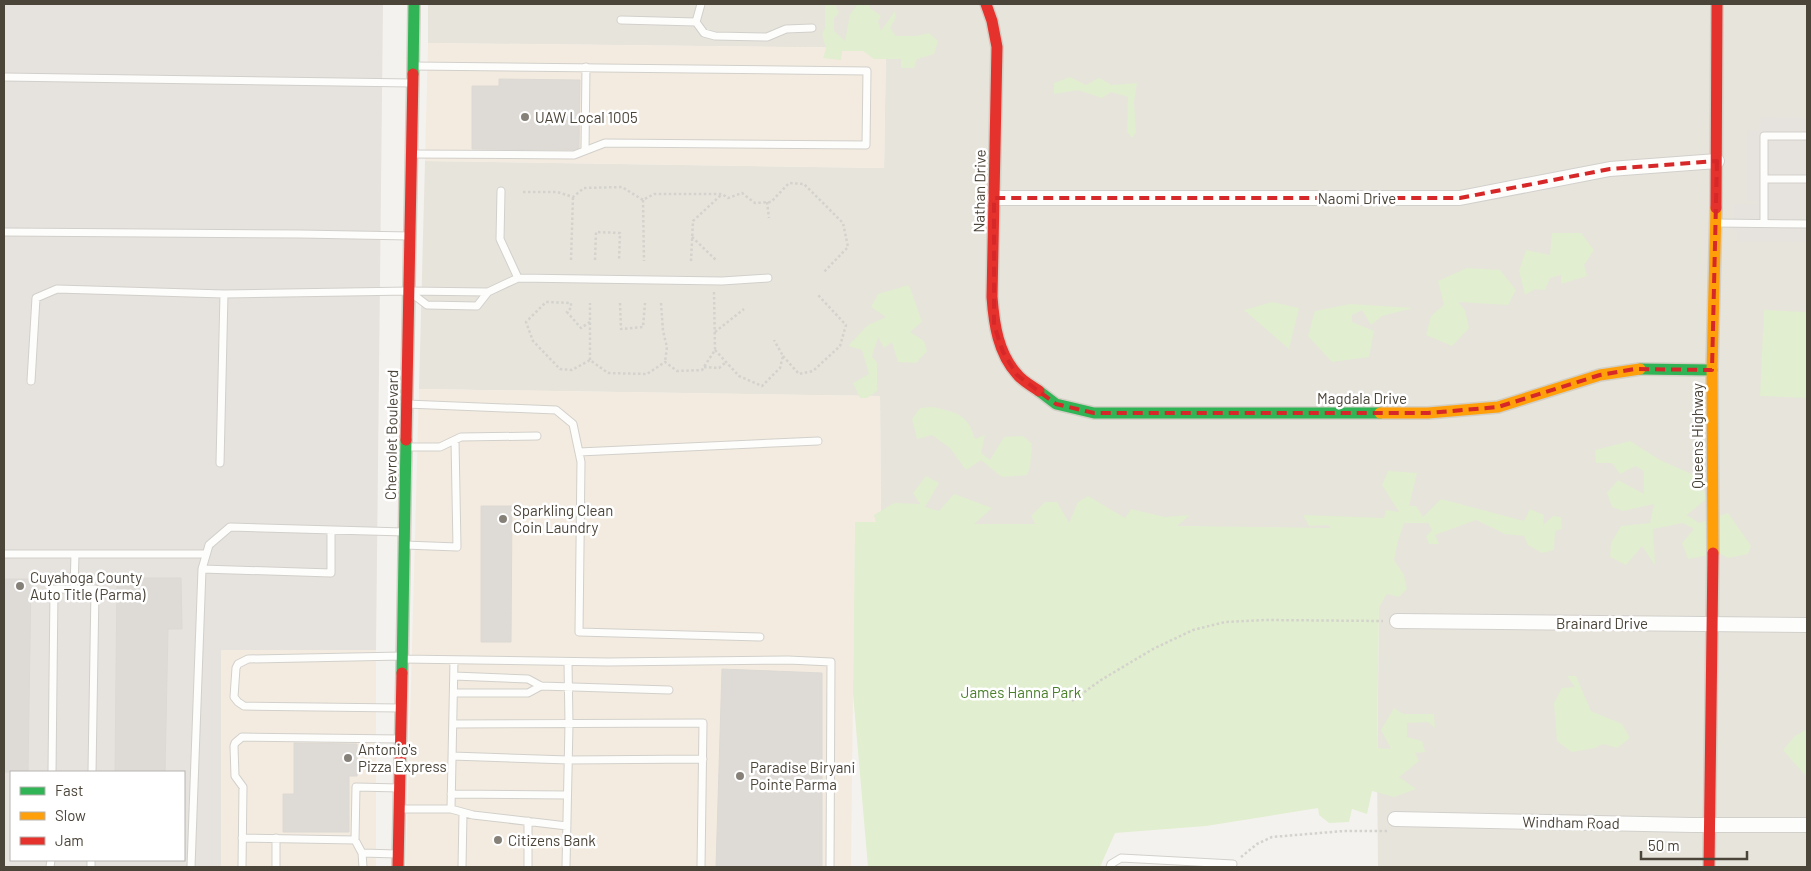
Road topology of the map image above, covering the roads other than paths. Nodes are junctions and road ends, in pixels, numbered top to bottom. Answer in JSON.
{"nodes":[{"id":1,"x":414,"y":4,"type":"edge"},
{"id":2,"x":701,"y":4,"type":"edge"},
{"id":3,"x":986,"y":4,"type":"edge"},
{"id":4,"x":1717,"y":4,"type":"edge"},
{"id":5,"x":621,"y":20,"type":"dead end"},
{"id":6,"x":696,"y":22,"type":"junction"},
{"id":7,"x":812,"y":28,"type":"dead end"},
{"id":8,"x":413,"y":66,"type":"junction"},
{"id":9,"x":586,"y":68,"type":"junction"},
{"id":10,"x":4,"y":77,"type":"edge"},
{"id":11,"x":413,"y":83,"type":"junction"},
{"id":12,"x":1807,"y":136,"type":"edge"},
{"id":13,"x":585,"y":150,"type":"junction"},
{"id":14,"x":411,"y":154,"type":"junction"},
{"id":15,"x":1717,"y":161,"type":"junction"},
{"id":16,"x":1764,"y":179,"type":"junction"},
{"id":17,"x":1807,"y":179,"type":"edge"},
{"id":18,"x":501,"y":191,"type":"dead end"},
{"id":19,"x":994,"y":198,"type":"junction"},
{"id":20,"x":1715,"y":223,"type":"junction"},
{"id":21,"x":1764,"y":223,"type":"junction"},
{"id":22,"x":1807,"y":224,"type":"edge"},
{"id":23,"x":4,"y":232,"type":"edge"},
{"id":24,"x":410,"y":236,"type":"junction"},
{"id":25,"x":518,"y":278,"type":"junction"},
{"id":26,"x":768,"y":278,"type":"dead end"},
{"id":27,"x":409,"y":291,"type":"junction"},
{"id":28,"x":488,"y":292,"type":"junction"},
{"id":29,"x":224,"y":294,"type":"junction"},
{"id":30,"x":1712,"y":370,"type":"junction"},
{"id":31,"x":1017,"y":374,"type":"joint"},
{"id":32,"x":31,"y":381,"type":"dead end"},
{"id":33,"x":407,"y":404,"type":"junction"},
{"id":34,"x":537,"y":436,"type":"dead end"},
{"id":35,"x":454,"y":440,"type":"junction"},
{"id":36,"x":818,"y":441,"type":"dead end"},
{"id":37,"x":406,"y":447,"type":"junction"},
{"id":38,"x":579,"y":452,"type":"junction"},
{"id":39,"x":220,"y":463,"type":"dead end"},
{"id":40,"x":331,"y":530,"type":"junction"},
{"id":41,"x":405,"y":532,"type":"junction"},
{"id":42,"x":404,"y":545,"type":"junction"},
{"id":43,"x":4,"y":554,"type":"edge"},
{"id":44,"x":75,"y":554,"type":"junction"},
{"id":45,"x":206,"y":554,"type":"junction"},
{"id":46,"x":202,"y":569,"type":"junction"},
{"id":47,"x":74,"y":589,"type":"junction"},
{"id":48,"x":1397,"y":621,"type":"road end"},
{"id":49,"x":1713,"y":624,"type":"junction"},
{"id":50,"x":1807,"y":625,"type":"edge"},
{"id":51,"x":760,"y":637,"type":"dead end"},
{"id":52,"x":402,"y":657,"type":"junction"},
{"id":53,"x":454,"y":660,"type":"junction"},
{"id":54,"x":568,"y":662,"type":"junction"},
{"id":55,"x":454,"y":676,"type":"junction"},
{"id":56,"x":541,"y":686,"type":"junction"},
{"id":57,"x":569,"y":687,"type":"junction"},
{"id":58,"x":669,"y":690,"type":"dead end"},
{"id":59,"x":454,"y":694,"type":"junction"},
{"id":60,"x":401,"y":708,"type":"junction"},
{"id":61,"x":453,"y":724,"type":"junction"},
{"id":62,"x":569,"y":724,"type":"junction"},
{"id":63,"x":401,"y":739,"type":"junction"},
{"id":64,"x":452,"y":756,"type":"junction"},
{"id":65,"x":703,"y":759,"type":"junction"},
{"id":66,"x":568,"y":760,"type":"junction"},
{"id":67,"x":52,"y":771,"type":"edge"},
{"id":68,"x":92,"y":771,"type":"edge"},
{"id":69,"x":400,"y":788,"type":"junction"},
{"id":70,"x":451,"y":794,"type":"junction"},
{"id":71,"x":567,"y":795,"type":"junction"},
{"id":72,"x":400,"y":809,"type":"junction"},
{"id":73,"x":451,"y":809,"type":"junction"},
{"id":74,"x":463,"y":813,"type":"junction"},
{"id":75,"x":528,"y":821,"type":"junction"},
{"id":76,"x":1394,"y":825,"type":"road end"},
{"id":77,"x":1709,"y":825,"type":"junction"},
{"id":78,"x":1807,"y":825,"type":"edge"},
{"id":79,"x":567,"y":826,"type":"junction"},
{"id":80,"x":242,"y":838,"type":"junction"},
{"id":81,"x":276,"y":838,"type":"junction"},
{"id":82,"x":355,"y":840,"type":"junction"},
{"id":83,"x":362,"y":853,"type":"junction"},
{"id":84,"x":399,"y":854,"type":"junction"},
{"id":85,"x":1233,"y":864,"type":"road end"},
{"id":86,"x":191,"y":867,"type":"edge"},
{"id":87,"x":242,"y":867,"type":"edge"},
{"id":88,"x":276,"y":867,"type":"edge"},
{"id":89,"x":363,"y":867,"type":"edge"},
{"id":90,"x":398,"y":867,"type":"edge"},
{"id":91,"x":462,"y":867,"type":"edge"},
{"id":92,"x":528,"y":867,"type":"edge"},
{"id":93,"x":566,"y":867,"type":"edge"},
{"id":94,"x":701,"y":867,"type":"edge"},
{"id":95,"x":830,"y":867,"type":"edge"},
{"id":96,"x":1110,"y":867,"type":"edge"},
{"id":97,"x":1709,"y":867,"type":"edge"}],
"edges":[{"from":1,"to":8,"type":"street","name":"Chevrolet Boulevard"},
{"from":2,"to":6,"type":"lane"},
{"from":3,"to":19,"type":"street","name":"Nathan Drive"},
{"from":4,"to":15,"type":"street","name":"Queens Highway"},
{"from":5,"to":6,"type":"lane"},
{"from":6,"to":7,"type":"lane"},
{"from":8,"to":9,"type":"lane"},
{"from":8,"to":11,"type":"street","name":"Chevrolet Boulevard"},
{"from":9,"to":13,"type":"lane"},
{"from":9,"to":13,"type":"lane"},
{"from":10,"to":11,"type":"lane"},
{"from":11,"to":14,"type":"street","name":"Chevrolet Boulevard"},
{"from":12,"to":16,"type":"lane"},
{"from":13,"to":14,"type":"lane"},
{"from":14,"to":24,"type":"street","name":"Chevrolet Boulevard"},
{"from":15,"to":19,"type":"street","name":"Naomi Drive"},
{"from":15,"to":20,"type":"street","name":"Queens Highway"},
{"from":16,"to":17,"type":"lane"},
{"from":16,"to":21,"type":"lane"},
{"from":18,"to":25,"type":"lane"},
{"from":19,"to":31,"type":"street","name":"Nathan Drive"},
{"from":20,"to":21,"type":"lane"},
{"from":20,"to":30,"type":"street","name":"Queens Highway"},
{"from":21,"to":22,"type":"lane"},
{"from":23,"to":24,"type":"lane"},
{"from":24,"to":27,"type":"street","name":"Chevrolet Boulevard"},
{"from":25,"to":26,"type":"lane"},
{"from":25,"to":28,"type":"lane"},
{"from":27,"to":28,"type":"lane"},
{"from":27,"to":28,"type":"lane"},
{"from":27,"to":29,"type":"lane"},
{"from":27,"to":33,"type":"street","name":"Chevrolet Boulevard"},
{"from":29,"to":32,"type":"lane"},
{"from":29,"to":39,"type":"lane"},
{"from":30,"to":31,"type":"street","name":"Magdala Drive"},
{"from":30,"to":49,"type":"street","name":"Queens Highway"},
{"from":33,"to":37,"type":"street","name":"Chevrolet Boulevard"},
{"from":33,"to":38,"type":"lane"},
{"from":34,"to":35,"type":"lane"},
{"from":35,"to":37,"type":"lane"},
{"from":35,"to":42,"type":"lane"},
{"from":36,"to":38,"type":"lane"},
{"from":37,"to":41,"type":"street","name":"Chevrolet Boulevard"},
{"from":38,"to":51,"type":"lane"},
{"from":40,"to":41,"type":"lane"},
{"from":40,"to":45,"type":"lane"},
{"from":40,"to":46,"type":"lane"},
{"from":41,"to":42,"type":"street","name":"Chevrolet Boulevard"},
{"from":42,"to":52,"type":"street","name":"Chevrolet Boulevard"},
{"from":43,"to":44,"type":"lane"},
{"from":44,"to":45,"type":"lane"},
{"from":44,"to":47,"type":"lane"},
{"from":45,"to":46,"type":"lane"},
{"from":46,"to":86,"type":"lane"},
{"from":47,"to":67,"type":"lane"},
{"from":47,"to":68,"type":"lane"},
{"from":48,"to":49,"type":"street","name":"Brainard Drive"},
{"from":49,"to":50,"type":"street","name":"Brainard Drive"},
{"from":49,"to":77,"type":"street","name":"Queens Highway"},
{"from":52,"to":53,"type":"lane"},
{"from":52,"to":60,"type":"street","name":"Chevrolet Boulevard"},
{"from":52,"to":60,"type":"lane"},
{"from":53,"to":54,"type":"lane"},
{"from":53,"to":55,"type":"lane"},
{"from":54,"to":57,"type":"lane"},
{"from":54,"to":95,"type":"lane"},
{"from":55,"to":56,"type":"lane"},
{"from":55,"to":59,"type":"lane"},
{"from":56,"to":57,"type":"lane"},
{"from":56,"to":59,"type":"lane"},
{"from":57,"to":58,"type":"lane"},
{"from":57,"to":62,"type":"lane"},
{"from":59,"to":61,"type":"lane"},
{"from":60,"to":63,"type":"street","name":"Chevrolet Boulevard"},
{"from":61,"to":62,"type":"lane"},
{"from":61,"to":64,"type":"lane"},
{"from":62,"to":65,"type":"lane"},
{"from":62,"to":66,"type":"lane"},
{"from":63,"to":69,"type":"street","name":"Chevrolet Boulevard"},
{"from":63,"to":80,"type":"lane"},
{"from":64,"to":66,"type":"lane"},
{"from":64,"to":70,"type":"lane"},
{"from":65,"to":66,"type":"lane"},
{"from":65,"to":94,"type":"lane"},
{"from":66,"to":71,"type":"lane"},
{"from":69,"to":72,"type":"street","name":"Chevrolet Boulevard"},
{"from":69,"to":82,"type":"lane"},
{"from":70,"to":71,"type":"lane"},
{"from":70,"to":73,"type":"lane"},
{"from":71,"to":79,"type":"lane"},
{"from":72,"to":73,"type":"lane"},
{"from":72,"to":84,"type":"street","name":"Chevrolet Boulevard"},
{"from":73,"to":74,"type":"lane"},
{"from":74,"to":75,"type":"lane"},
{"from":74,"to":91,"type":"lane"},
{"from":75,"to":79,"type":"lane"},
{"from":75,"to":92,"type":"lane"},
{"from":76,"to":77,"type":"street","name":"Windham Road"},
{"from":77,"to":78,"type":"street","name":"Windham Road"},
{"from":77,"to":97,"type":"street","name":"Queens Highway"},
{"from":79,"to":93,"type":"lane"},
{"from":80,"to":81,"type":"lane"},
{"from":80,"to":87,"type":"lane"},
{"from":81,"to":82,"type":"lane"},
{"from":81,"to":88,"type":"lane"},
{"from":82,"to":83,"type":"lane"},
{"from":83,"to":84,"type":"lane"},
{"from":83,"to":89,"type":"lane"},
{"from":84,"to":90,"type":"street","name":"Chevrolet Boulevard"},
{"from":85,"to":96,"type":"lane"}]}
